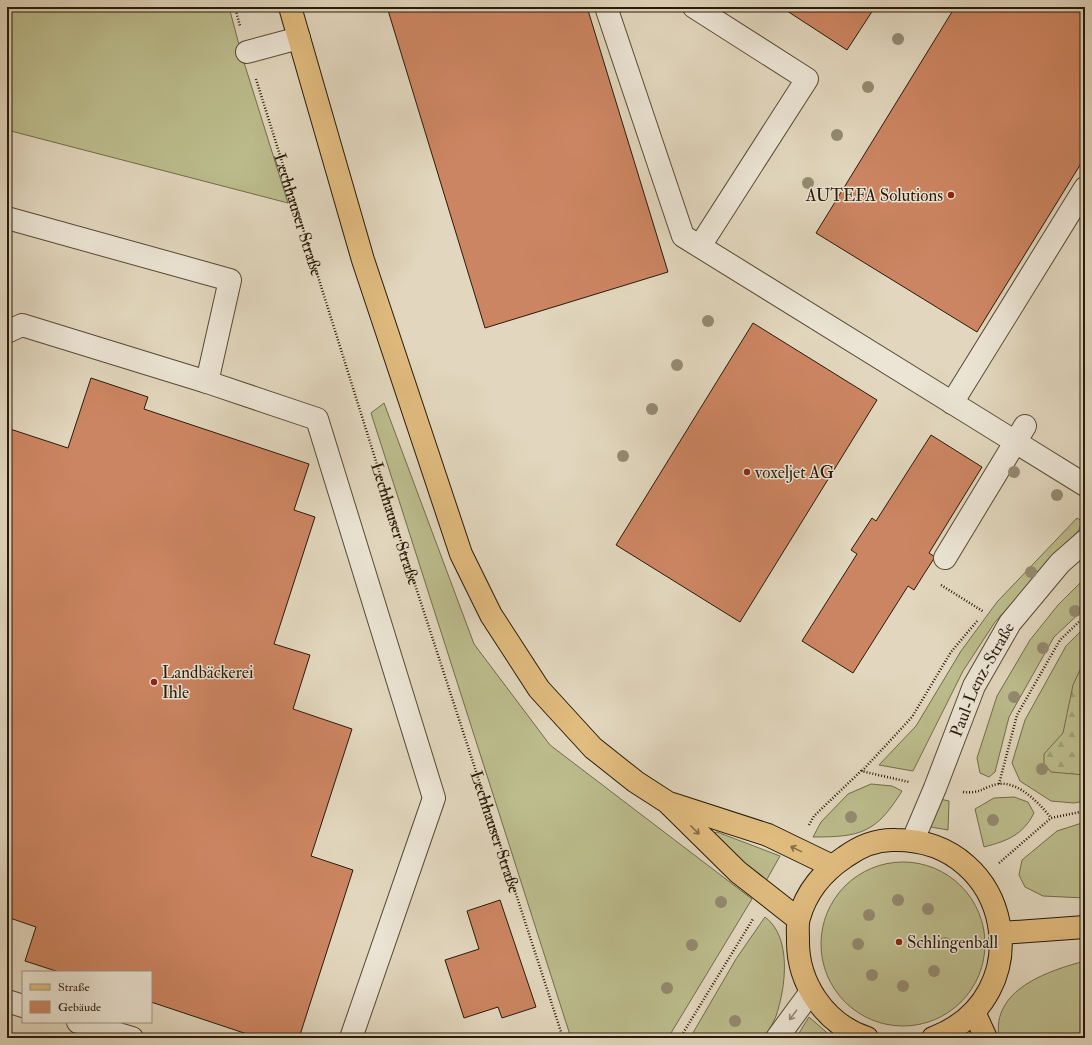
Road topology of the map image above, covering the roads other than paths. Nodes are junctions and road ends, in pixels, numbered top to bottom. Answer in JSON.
{"nodes":[{"id":1,"x":290,"y":7,"type":"edge"},
{"id":2,"x":694,"y":7,"type":"edge"},
{"id":3,"x":611,"y":8,"type":"edge"},
{"id":4,"x":299,"y":38,"type":"junction"},
{"id":5,"x":247,"y":52,"type":"road end"},
{"id":6,"x":1085,"y":188,"type":"edge"},
{"id":7,"x":7,"y":218,"type":"edge"},
{"id":8,"x":700,"y":246,"type":"junction"},
{"id":9,"x":7,"y":332,"type":"edge"},
{"id":10,"x":207,"y":382,"type":"junction"},
{"id":11,"x":952,"y":403,"type":"junction"},
{"id":12,"x":1020,"y":434,"type":"junction"},
{"id":13,"x":1083,"y":481,"type":"edge"},
{"id":14,"x":1085,"y":541,"type":"edge"},
{"id":15,"x":945,"y":558,"type":"dead end"},
{"id":16,"x":667,"y":802,"type":"junction"},
{"id":17,"x":913,"y":840,"type":"junction"},
{"id":18,"x":832,"y":866,"type":"junction"},
{"id":19,"x":798,"y":919,"type":"junction"},
{"id":20,"x":1085,"y":927,"type":"edge"},
{"id":21,"x":1001,"y":934,"type":"junction"},
{"id":22,"x":810,"y":993,"type":"junction"},
{"id":23,"x":7,"y":1001,"type":"edge"},
{"id":24,"x":22,"y":1006,"type":"edge"},
{"id":25,"x":974,"y":1012,"type":"junction"},
{"id":26,"x":81,"y":1023,"type":"edge"},
{"id":27,"x":861,"y":1037,"type":"edge"},
{"id":28,"x":132,"y":1038,"type":"edge"},
{"id":29,"x":351,"y":1038,"type":"edge"},
{"id":30,"x":777,"y":1038,"type":"edge"},
{"id":31,"x":932,"y":1038,"type":"edge"},
{"id":32,"x":986,"y":1038,"type":"edge"}],
"edges":[{"from":1,"to":4,"type":"main road"},
{"from":2,"to":8,"type":"street"},
{"from":3,"to":8,"type":"street"},
{"from":4,"to":5,"type":"street"},
{"from":4,"to":16,"type":"main road"},
{"from":6,"to":11,"type":"street"},
{"from":7,"to":10,"type":"street"},
{"from":8,"to":11,"type":"street"},
{"from":9,"to":10,"type":"street"},
{"from":10,"to":29,"type":"street"},
{"from":11,"to":12,"type":"street"},
{"from":12,"to":13,"type":"street"},
{"from":12,"to":15,"type":"street"},
{"from":14,"to":17,"type":"street","name":"Paul-Lenz-Straße"},
{"from":18,"to":16,"type":"main road","one_way":true},
{"from":16,"to":19,"type":"main road","one_way":true},
{"from":17,"to":18,"type":"main road"},
{"from":17,"to":21,"type":"main road"},
{"from":18,"to":19,"type":"main road"},
{"from":19,"to":22,"type":"main road"},
{"from":20,"to":21,"type":"main road"},
{"from":21,"to":25,"type":"main road"},
{"from":22,"to":27,"type":"main road"},
{"from":22,"to":30,"type":"street","one_way":true},
{"from":23,"to":24,"type":"street"},
{"from":25,"to":31,"type":"main road"},
{"from":25,"to":32,"type":"main road"},
{"from":26,"to":28,"type":"street"}]}
